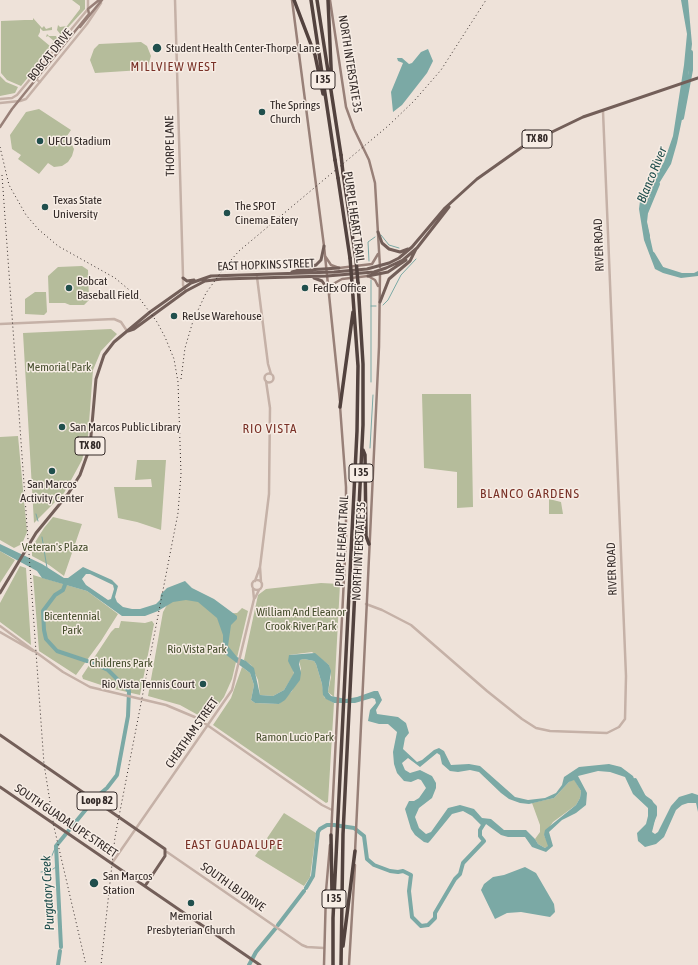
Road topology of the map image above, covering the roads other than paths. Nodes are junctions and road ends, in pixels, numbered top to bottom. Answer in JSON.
{"nodes":[{"id":1,"x":88,"y":0,"type":"edge"},
{"id":2,"x":101,"y":0,"type":"edge"},
{"id":3,"x":175,"y":0,"type":"edge"},
{"id":4,"x":293,"y":0,"type":"edge"},
{"id":5,"x":311,"y":0,"type":"edge"},
{"id":6,"x":317,"y":0,"type":"edge"},
{"id":7,"x":329,"y":0,"type":"edge"},
{"id":8,"x":88,"y":9,"type":"junction"},
{"id":9,"x":76,"y":31,"type":"junction"},
{"id":10,"x":39,"y":68,"type":"junction"},
{"id":11,"x":46,"y":75,"type":"junction"},
{"id":12,"x":32,"y":76,"type":"junction"},
{"id":13,"x":698,"y":78,"type":"edge"},
{"id":14,"x":40,"y":82,"type":"junction"},
{"id":15,"x":0,"y":99,"type":"edge"},
{"id":16,"x":332,"y":101,"type":"junction"},
{"id":17,"x":0,"y":103,"type":"edge"},
{"id":18,"x":603,"y":111,"type":"junction"},
{"id":19,"x":329,"y":118,"type":"junction"},
{"id":20,"x":0,"y":127,"type":"edge"},
{"id":21,"x":450,"y":206,"type":"junction"},
{"id":22,"x":431,"y":224,"type":"junction"},
{"id":23,"x":378,"y":232,"type":"junction"},
{"id":24,"x":324,"y":246,"type":"junction"},
{"id":25,"x":412,"y":247,"type":"junction"},
{"id":26,"x":417,"y":248,"type":"junction"},
{"id":27,"x":411,"y":253,"type":"junction"},
{"id":28,"x":378,"y":254,"type":"junction"},
{"id":29,"x":325,"y":255,"type":"junction"},
{"id":30,"x":339,"y":268,"type":"junction"},
{"id":31,"x":380,"y":268,"type":"junction"},
{"id":32,"x":326,"y":272,"type":"junction"},
{"id":33,"x":290,"y":273,"type":"junction"},
{"id":34,"x":298,"y":273,"type":"junction"},
{"id":35,"x":380,"y":274,"type":"junction"},
{"id":36,"x":257,"y":276,"type":"junction"},
{"id":37,"x":310,"y":276,"type":"junction"},
{"id":38,"x":368,"y":276,"type":"junction"},
{"id":39,"x":183,"y":278,"type":"junction"},
{"id":40,"x":269,"y":278,"type":"junction"},
{"id":41,"x":201,"y":279,"type":"junction"},
{"id":42,"x":185,"y":289,"type":"junction"},
{"id":43,"x":379,"y":290,"type":"junction"},
{"id":44,"x":329,"y":292,"type":"junction"},
{"id":45,"x":354,"y":301,"type":"junction"},
{"id":46,"x":380,"y":302,"type":"junction"},
{"id":47,"x":0,"y":324,"type":"edge"},
{"id":48,"x":128,"y":331,"type":"junction"},
{"id":49,"x":268,"y":364,"type":"junction"},
{"id":50,"x":266,"y":374,"type":"junction"},
{"id":51,"x":271,"y":374,"type":"junction"},
{"id":52,"x":266,"y":381,"type":"junction"},
{"id":53,"x":272,"y":381,"type":"junction"},
{"id":54,"x":269,"y":393,"type":"junction"},
{"id":55,"x":340,"y":407,"type":"junction"},
{"id":56,"x":362,"y":448,"type":"junction"},
{"id":57,"x":369,"y":544,"type":"junction"},
{"id":58,"x":260,"y":567,"type":"junction"},
{"id":59,"x":255,"y":581,"type":"junction"},
{"id":60,"x":260,"y":582,"type":"junction"},
{"id":61,"x":254,"y":589,"type":"junction"},
{"id":62,"x":259,"y":590,"type":"junction"},
{"id":63,"x":0,"y":593,"type":"edge"},
{"id":64,"x":254,"y":599,"type":"junction"},
{"id":65,"x":366,"y":604,"type":"junction"},
{"id":66,"x":0,"y":626,"type":"edge"},
{"id":67,"x":0,"y":632,"type":"edge"},
{"id":68,"x":33,"y":652,"type":"junction"},
{"id":69,"x":208,"y":725,"type":"junction"},
{"id":70,"x":0,"y":735,"type":"edge"},
{"id":71,"x":0,"y":787,"type":"edge"},
{"id":72,"x":332,"y":810,"type":"junction"},
{"id":73,"x":136,"y":829,"type":"junction"},
{"id":74,"x":331,"y":834,"type":"junction"},
{"id":75,"x":355,"y":849,"type":"junction"},
{"id":76,"x":166,"y":852,"type":"junction"},
{"id":77,"x":112,"y":863,"type":"junction"},
{"id":78,"x":145,"y":886,"type":"junction"},
{"id":79,"x":333,"y":915,"type":"junction"},
{"id":80,"x":324,"y":948,"type":"junction"},
{"id":81,"x":260,"y":965,"type":"edge"},
{"id":82,"x":324,"y":965,"type":"edge"},
{"id":83,"x":334,"y":965,"type":"edge"},
{"id":84,"x":341,"y":965,"type":"edge"},
{"id":85,"x":349,"y":965,"type":"edge"}],
"edges":[{"from":1,"to":8,"type":"street"},
{"from":2,"to":8,"type":"main road"},
{"from":2,"to":9,"type":"main road"},
{"from":2,"to":11,"type":"street","name":"BOBCAT DRIVE"},
{"from":3,"to":39,"type":"street","name":"THORPE LANE"},
{"from":4,"to":19,"type":"highway"},
{"from":4,"to":24,"type":"main road","name":"NORTH INTERSTATE 35"},
{"from":5,"to":19,"type":"highway","name":"PURPLE HEART TRAIL","number":"I 35"},
{"from":6,"to":16,"type":"highway","name":"PURPLE HEART TRAIL","number":"I 35"},
{"from":7,"to":16,"type":"highway"},
{"from":7,"to":23,"type":"main road","name":"NORTH INTERSTATE 35"},
{"from":8,"to":9,"type":"main road"},
{"from":8,"to":10,"type":"street","name":"BOBCAT DRIVE"},
{"from":9,"to":20,"type":"main road","bridge":true},
{"from":10,"to":11,"type":"street"},
{"from":10,"to":12,"type":"street","name":"BOBCAT DRIVE"},
{"from":11,"to":14,"type":"street","name":"BOBCAT DRIVE"},
{"from":12,"to":14,"type":"street"},
{"from":12,"to":15,"type":"street","name":"BOBCAT DRIVE"},
{"from":13,"to":18,"type":"main road","number":"TX 80"},
{"from":14,"to":17,"type":"street","name":"BOBCAT DRIVE"},
{"from":16,"to":56,"type":"highway","name":"PURPLE HEART TRAIL","number":"I 35","bridge":true},
{"from":18,"to":21,"type":"main road","number":"TX 80"},
{"from":18,"to":65,"type":"street","name":"RIVER ROAD"},
{"from":19,"to":45,"type":"highway","name":"PURPLE HEART TRAIL","number":"I 35","bridge":true},
{"from":21,"to":22,"type":"main road","number":"TX 80"},
{"from":21,"to":26,"type":"main road","number":"TX 80"},
{"from":22,"to":25,"type":"main road","number":"TX 80"},
{"from":22,"to":27,"type":"main road"},
{"from":23,"to":25,"type":"main road"},
{"from":23,"to":28,"type":"main road","name":"NORTH INTERSTATE 35"},
{"from":24,"to":29,"type":"main road","name":"NORTH INTERSTATE 35"},
{"from":24,"to":33,"type":"main road"},
{"from":25,"to":31,"type":"main road","number":"TX 80"},
{"from":26,"to":27,"type":"main road","number":"TX 80"},
{"from":26,"to":46,"type":"main road"},
{"from":27,"to":31,"type":"main road","number":"TX 80"},
{"from":27,"to":35,"type":"main road"},
{"from":28,"to":30,"type":"main road"},
{"from":28,"to":31,"type":"main road","name":"NORTH INTERSTATE 35"},
{"from":29,"to":30,"type":"main road"},
{"from":29,"to":32,"type":"main road","name":"NORTH INTERSTATE 35"},
{"from":30,"to":32,"type":"main road"},
{"from":31,"to":32,"type":"main road","number":"TX 80"},
{"from":31,"to":35,"type":"main road","name":"NORTH INTERSTATE 35"},
{"from":32,"to":34,"type":"main road","name":"EAST HOPKINS STREET","number":"TX 80"},
{"from":32,"to":37,"type":"main road","name":"EAST HOPKINS STREET","number":"TX 80"},
{"from":32,"to":44,"type":"main road","name":"NORTH INTERSTATE 35"},
{"from":33,"to":34,"type":"main road","name":"EAST HOPKINS STREET","number":"TX 80"},
{"from":33,"to":36,"type":"main road","name":"EAST HOPKINS STREET","number":"TX 80"},
{"from":34,"to":40,"type":"main road"},
{"from":35,"to":38,"type":"main road"},
{"from":35,"to":43,"type":"main road","name":"NORTH INTERSTATE 35"},
{"from":36,"to":40,"type":"main road","name":"EAST HOPKINS STREET","number":"TX 80"},
{"from":36,"to":41,"type":"main road","name":"EAST HOPKINS STREET","number":"TX 80"},
{"from":36,"to":42,"type":"main road","name":"EAST HOPKINS STREET","number":"TX 80"},
{"from":36,"to":49,"type":"street"},
{"from":37,"to":40,"type":"main road","name":"EAST HOPKINS STREET","number":"TX 80"},
{"from":37,"to":44,"type":"main road"},
{"from":38,"to":43,"type":"main road"},
{"from":38,"to":44,"type":"main road"},
{"from":39,"to":41,"type":"main road"},
{"from":39,"to":42,"type":"street","name":"THORPE LANE"},
{"from":41,"to":42,"type":"main road","name":"EAST HOPKINS STREET","number":"TX 80"},
{"from":42,"to":48,"type":"main road","name":"EAST HOPKINS STREET","number":"TX 80"},
{"from":43,"to":46,"type":"main road","name":"NORTH INTERSTATE 35"},
{"from":44,"to":55,"type":"main road","name":"NORTH INTERSTATE 35"},
{"from":45,"to":55,"type":"highway"},
{"from":45,"to":79,"type":"highway","name":"PURPLE HEART TRAIL","number":"I 35"},
{"from":46,"to":57,"type":"main road","name":"NORTH INTERSTATE 35"},
{"from":47,"to":48,"type":"street"},
{"from":48,"to":63,"type":"main road","name":"EAST HOPKINS STREET","number":"TX 80"},
{"from":49,"to":50,"type":"street"},
{"from":49,"to":51,"type":"street"},
{"from":50,"to":51,"type":"street"},
{"from":50,"to":52,"type":"street"},
{"from":51,"to":53,"type":"street"},
{"from":52,"to":53,"type":"street"},
{"from":52,"to":54,"type":"street"},
{"from":53,"to":54,"type":"street"},
{"from":54,"to":58,"type":"street"},
{"from":55,"to":72,"type":"main road","name":"NORTH INTERSTATE 35"},
{"from":56,"to":57,"type":"highway"},
{"from":56,"to":84,"type":"highway","name":"PURPLE HEART TRAIL","number":"I 35"},
{"from":57,"to":65,"type":"main road","name":"NORTH INTERSTATE 35"},
{"from":58,"to":59,"type":"street"},
{"from":58,"to":60,"type":"street"},
{"from":59,"to":60,"type":"street"},
{"from":59,"to":61,"type":"street"},
{"from":60,"to":62,"type":"street"},
{"from":61,"to":62,"type":"street"},
{"from":61,"to":64,"type":"street","name":"CHEATHAM STREET"},
{"from":62,"to":64,"type":"street","name":"CHEATHAM STREET"},
{"from":64,"to":69,"type":"street","name":"CHEATHAM STREET"},
{"from":65,"to":75,"type":"main road","name":"NORTH INTERSTATE 35"},
{"from":66,"to":68,"type":"street"},
{"from":67,"to":68,"type":"street"},
{"from":68,"to":69,"type":"street"},
{"from":69,"to":72,"type":"street"},
{"from":69,"to":73,"type":"street","name":"CHEATHAM STREET"},
{"from":70,"to":73,"type":"main road","name":"SOUTH LBJ DRIVE","number":"Loop 82"},
{"from":71,"to":77,"type":"main road","name":"SOUTH GUADALUPE STREET"},
{"from":72,"to":74,"type":"main road","name":"NORTH INTERSTATE 35"},
{"from":73,"to":76,"type":"main road","name":"SOUTH LBJ DRIVE","number":"Loop 82"},
{"from":73,"to":77,"type":"street","name":"CHEATHAM STREET"},
{"from":74,"to":79,"type":"highway"},
{"from":74,"to":80,"type":"main road","name":"NORTH INTERSTATE 35"},
{"from":75,"to":84,"type":"highway"},
{"from":75,"to":85,"type":"main road","name":"NORTH INTERSTATE 35"},
{"from":76,"to":78,"type":"main road"},
{"from":76,"to":80,"type":"street","name":"SOUTH LBJ DRIVE"},
{"from":77,"to":78,"type":"main road","name":"SOUTH GUADALUPE STREET"},
{"from":78,"to":81,"type":"main road","name":"SOUTH GUADALUPE STREET"},
{"from":79,"to":83,"type":"highway","name":"PURPLE HEART TRAIL","number":"I 35"},
{"from":80,"to":82,"type":"main road","name":"NORTH INTERSTATE 35"}]}
